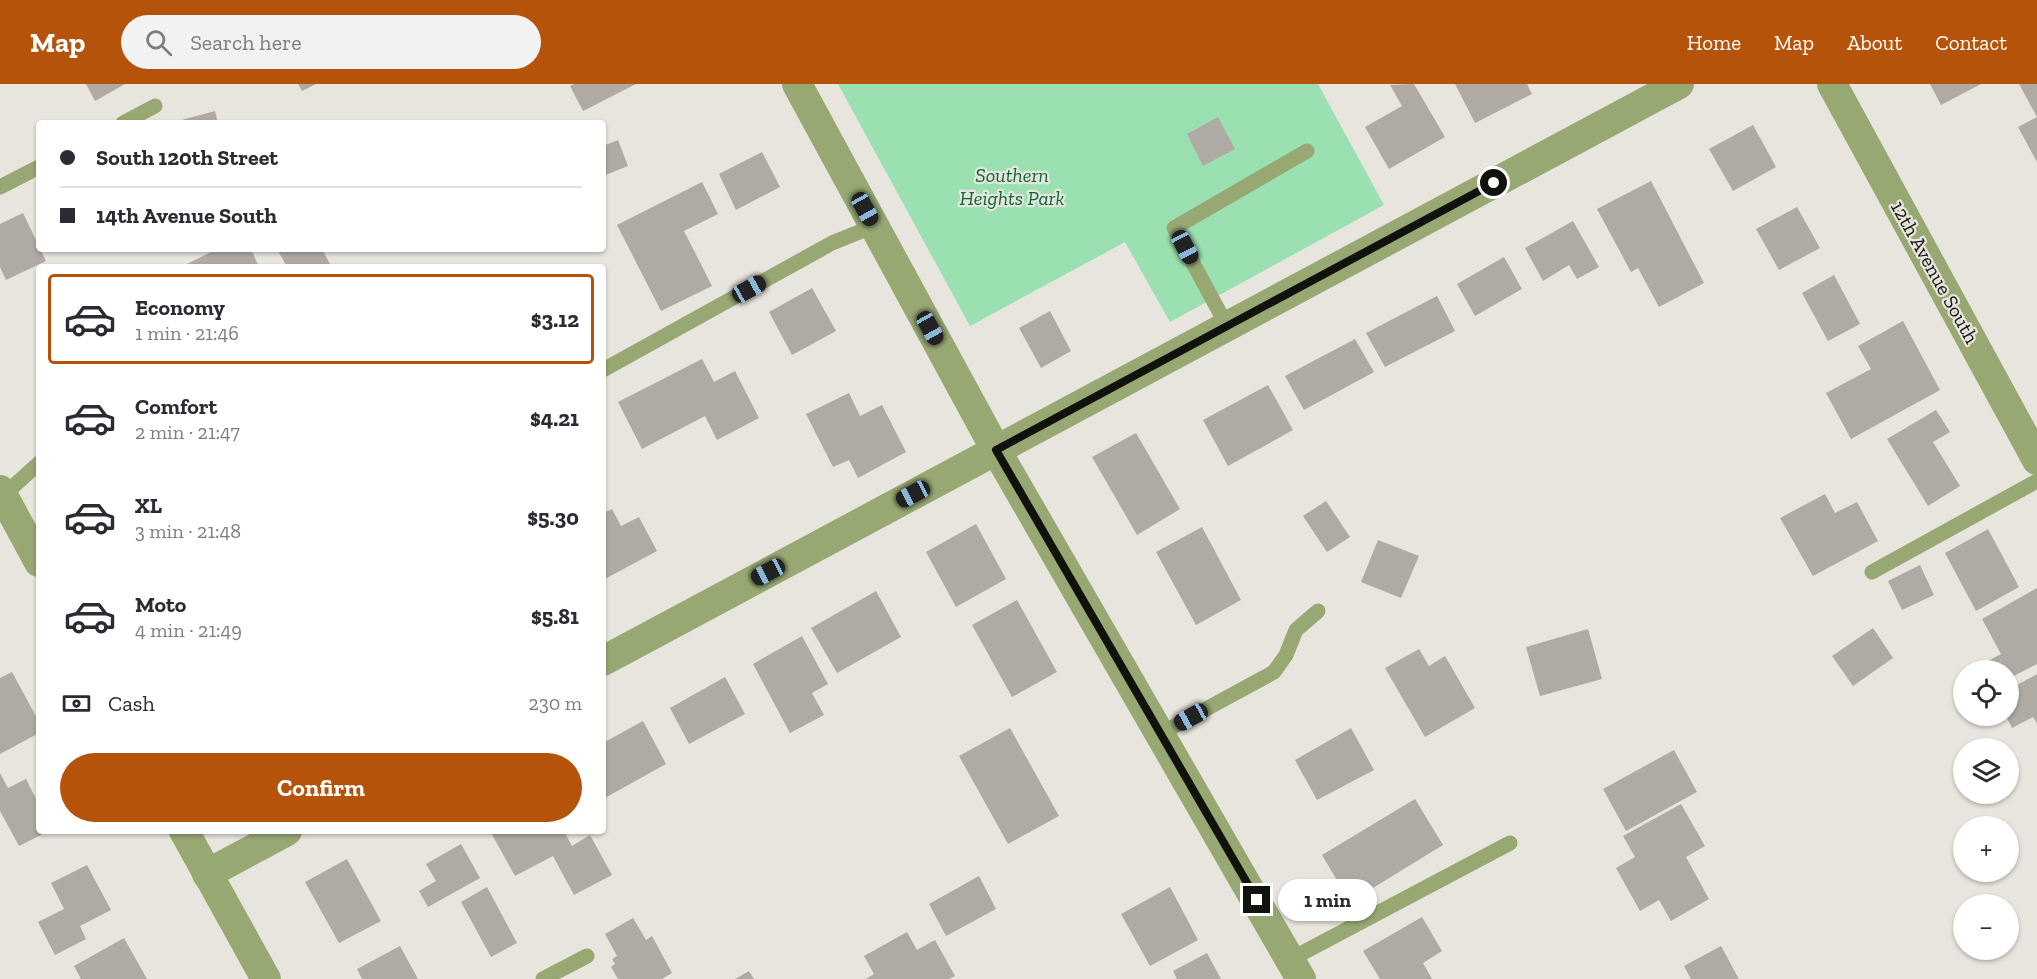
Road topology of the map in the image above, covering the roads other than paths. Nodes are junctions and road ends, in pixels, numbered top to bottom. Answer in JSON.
{"nodes":[{"id":1,"x":797,"y":84,"type":"edge"},
{"id":2,"x":1679,"y":84,"type":"edge"},
{"id":3,"x":1832,"y":84,"type":"edge"},
{"id":4,"x":155,"y":106,"type":"dead end"},
{"id":5,"x":129,"y":120,"type":"edge"},
{"id":6,"x":1307,"y":151,"type":"dead end"},
{"id":7,"x":36,"y":169,"type":"edge"},
{"id":8,"x":0,"y":187,"type":"edge"},
{"id":9,"x":874,"y":226,"type":"junction"},
{"id":10,"x":1227,"y":326,"type":"junction"},
{"id":11,"x":606,"y":368,"type":"edge"},
{"id":12,"x":996,"y":450,"type":"junction"},
{"id":13,"x":2037,"y":460,"type":"edge"},
{"id":14,"x":36,"y":465,"type":"edge"},
{"id":15,"x":2037,"y":481,"type":"edge"},
{"id":16,"x":2,"y":493,"type":"edge"},
{"id":17,"x":36,"y":556,"type":"edge"},
{"id":18,"x":1872,"y":572,"type":"dead end"},
{"id":19,"x":1318,"y":610,"type":"dead end"},
{"id":20,"x":606,"y":659,"type":"edge"},
{"id":21,"x":1160,"y":734,"type":"junction"},
{"id":22,"x":186,"y":834,"type":"edge"},
{"id":23,"x":281,"y":834,"type":"edge"},
{"id":24,"x":1510,"y":843,"type":"dead end"},
{"id":25,"x":207,"y":874,"type":"junction"},
{"id":26,"x":587,"y":956,"type":"dead end"},
{"id":27,"x":1296,"y":973,"type":"edge"},
{"id":28,"x":266,"y":979,"type":"edge"},
{"id":29,"x":543,"y":979,"type":"edge"}],
"edges":[{"from":1,"to":9,"type":"street"},
{"from":2,"to":10,"type":"street"},
{"from":3,"to":13,"type":"street","name":"12th Avenue South"},
{"from":4,"to":5,"type":"lane"},
{"from":6,"to":10,"type":"lane"},
{"from":7,"to":8,"type":"lane"},
{"from":9,"to":11,"type":"lane"},
{"from":9,"to":12,"type":"street"},
{"from":10,"to":12,"type":"street"},
{"from":12,"to":20,"type":"street"},
{"from":12,"to":21,"type":"street"},
{"from":14,"to":16,"type":"lane"},
{"from":15,"to":18,"type":"lane"},
{"from":16,"to":17,"type":"street"},
{"from":19,"to":21,"type":"lane"},
{"from":21,"to":27,"type":"street"},
{"from":22,"to":25,"type":"street"},
{"from":23,"to":25,"type":"street"},
{"from":24,"to":27,"type":"lane"},
{"from":25,"to":28,"type":"street"},
{"from":26,"to":29,"type":"lane"}]}
